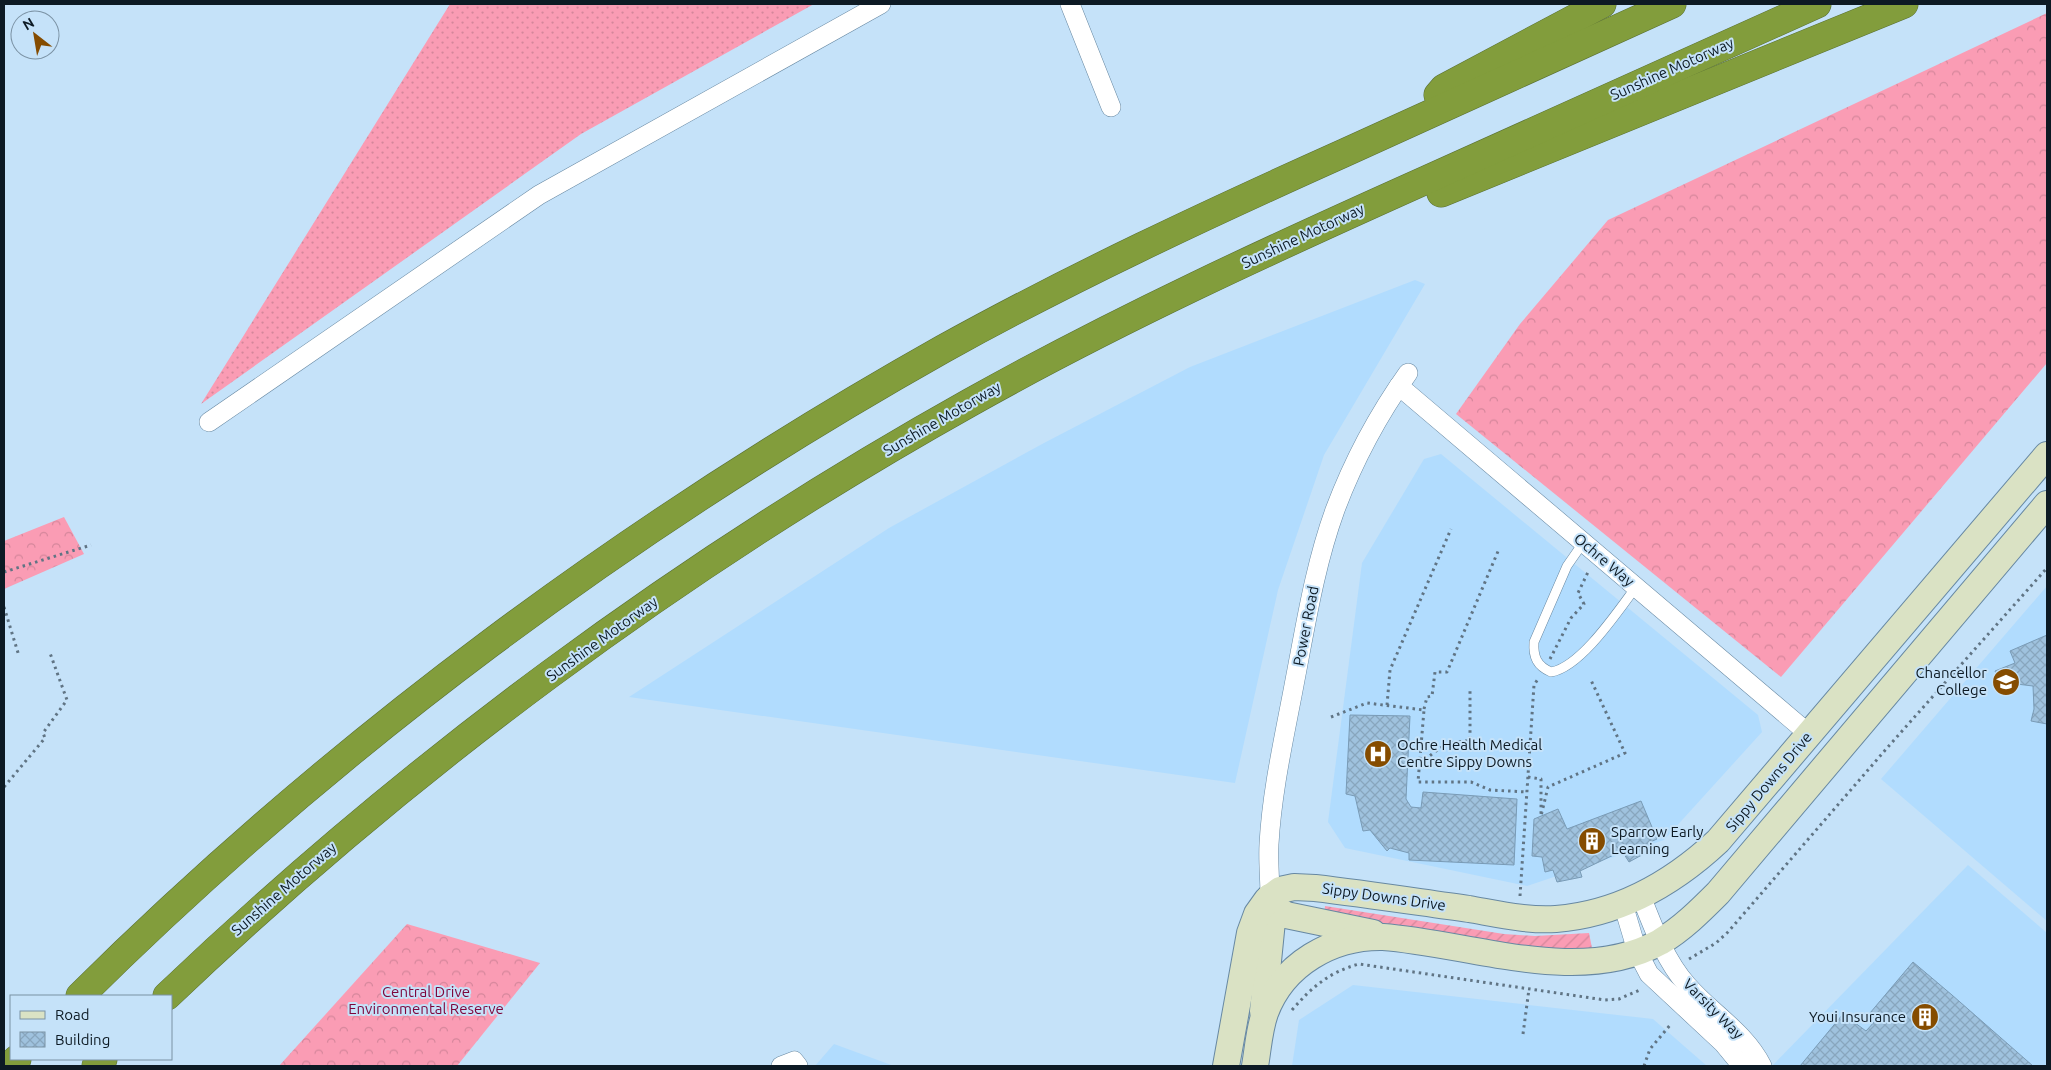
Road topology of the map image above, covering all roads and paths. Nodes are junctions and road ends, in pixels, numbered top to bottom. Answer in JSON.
{"nodes":[{"id":1,"x":880,"y":4,"type":"edge"},
{"id":2,"x":1070,"y":4,"type":"edge"},
{"id":3,"x":1602,"y":4,"type":"edge"},
{"id":4,"x":1672,"y":4,"type":"edge"},
{"id":5,"x":1817,"y":4,"type":"edge"},
{"id":6,"x":1904,"y":4,"type":"edge"},
{"id":7,"x":1111,"y":107,"type":"dead end"},
{"id":8,"x":1415,"y":121,"type":"junction"},
{"id":9,"x":1263,"y":254,"type":"junction"},
{"id":10,"x":1403,"y":379,"type":"joint"},
{"id":11,"x":208,"y":422,"type":"dead end"},
{"id":12,"x":2047,"y":455,"type":"edge"},
{"id":13,"x":2047,"y":504,"type":"edge"},
{"id":14,"x":1451,"y":529,"type":"dead end"},
{"id":15,"x":1583,"y":542,"type":"junction"},
{"id":16,"x":91,"y":545,"type":"dead end"},
{"id":17,"x":1499,"y":549,"type":"dead end"},
{"id":18,"x":1589,"y":570,"type":"dead end"},
{"id":19,"x":4,"y":572,"type":"edge"},
{"id":20,"x":1636,"y":586,"type":"junction"},
{"id":21,"x":4,"y":607,"type":"edge"},
{"id":22,"x":50,"y":653,"type":"dead end"},
{"id":23,"x":19,"y":656,"type":"dead end"},
{"id":24,"x":1545,"y":669,"type":"junction"},
{"id":25,"x":1590,"y":678,"type":"dead end"},
{"id":26,"x":1470,"y":690,"type":"dead end"},
{"id":27,"x":1387,"y":705,"type":"junction"},
{"id":28,"x":1424,"y":710,"type":"junction"},
{"id":29,"x":1331,"y":717,"type":"dead end"},
{"id":30,"x":1809,"y":734,"type":"junction"},
{"id":31,"x":1419,"y":765,"type":"junction"},
{"id":32,"x":1528,"y":777,"type":"junction"},
{"id":33,"x":4,"y":787,"type":"edge"},
{"id":34,"x":1527,"y":792,"type":"junction"},
{"id":35,"x":1270,"y":897,"type":"junction"},
{"id":36,"x":1632,"y":900,"type":"junction"},
{"id":37,"x":1519,"y":917,"type":"junction"},
{"id":38,"x":1390,"y":937,"type":"junction"},
{"id":39,"x":1648,"y":947,"type":"junction"},
{"id":40,"x":1529,"y":989,"type":"dead end"},
{"id":41,"x":81,"y":995,"type":"edge"},
{"id":42,"x":168,"y":995,"type":"edge"},
{"id":43,"x":1671,"y":1024,"type":"dead end"},
{"id":44,"x":1261,"y":1028,"type":"junction"},
{"id":45,"x":1523,"y":1034,"type":"dead end"},
{"id":46,"x":781,"y":1066,"type":"edge"},
{"id":47,"x":798,"y":1066,"type":"edge"},
{"id":48,"x":1226,"y":1066,"type":"edge"},
{"id":49,"x":1255,"y":1066,"type":"edge"},
{"id":50,"x":1644,"y":1066,"type":"edge"},
{"id":51,"x":1742,"y":1066,"type":"edge"},
{"id":52,"x":1762,"y":1066,"type":"edge"}],
"edges":[{"from":1,"to":11,"type":"street"},
{"from":2,"to":7,"type":"street"},
{"from":3,"to":8,"type":"highway"},
{"from":4,"to":8,"type":"highway"},
{"from":5,"to":9,"type":"highway","name":"Sunshine Motorway"},
{"from":6,"to":9,"type":"highway"},
{"from":8,"to":41,"type":"highway"},
{"from":9,"to":42,"type":"highway","name":"Sunshine Motorway"},
{"from":10,"to":15,"type":"street","name":"Ochre Way"},
{"from":10,"to":35,"type":"street","name":"Power Road"},
{"from":12,"to":30,"type":"main road","name":"Sippy Downs Drive"},
{"from":13,"to":39,"type":"main road"},
{"from":14,"to":27,"type":"path"},
{"from":15,"to":20,"type":"street","name":"Ochre Way"},
{"from":15,"to":24,"type":"lane"},
{"from":16,"to":19,"type":"path"},
{"from":17,"to":28,"type":"path"},
{"from":18,"to":24,"type":"path"},
{"from":20,"to":24,"type":"lane"},
{"from":20,"to":30,"type":"street","name":"Ochre Way"},
{"from":21,"to":23,"type":"path"},
{"from":22,"to":33,"type":"path"},
{"from":24,"to":32,"type":"path"},
{"from":25,"to":32,"type":"path"},
{"from":26,"to":31,"type":"path"},
{"from":27,"to":28,"type":"path"},
{"from":27,"to":29,"type":"path"},
{"from":28,"to":31,"type":"path"},
{"from":30,"to":36,"type":"main road","name":"Sippy Downs Drive"},
{"from":31,"to":34,"type":"path"},
{"from":32,"to":34,"type":"path"},
{"from":34,"to":37,"type":"path"},
{"from":35,"to":37,"type":"main road","name":"Sippy Downs Drive"},
{"from":35,"to":38,"type":"main road"},
{"from":35,"to":44,"type":"main road"},
{"from":35,"to":48,"type":"main road"},
{"from":36,"to":37,"type":"main road","name":"Sippy Downs Drive"},
{"from":36,"to":39,"type":"street","name":"Varsity Way"},
{"from":38,"to":39,"type":"main road"},
{"from":38,"to":44,"type":"main road"},
{"from":39,"to":51,"type":"street","name":"Varsity Way"},
{"from":39,"to":52,"type":"street","name":"Varsity Way"},
{"from":40,"to":45,"type":"path"},
{"from":43,"to":50,"type":"path"},
{"from":44,"to":49,"type":"main road"},
{"from":46,"to":47,"type":"street"}]}
